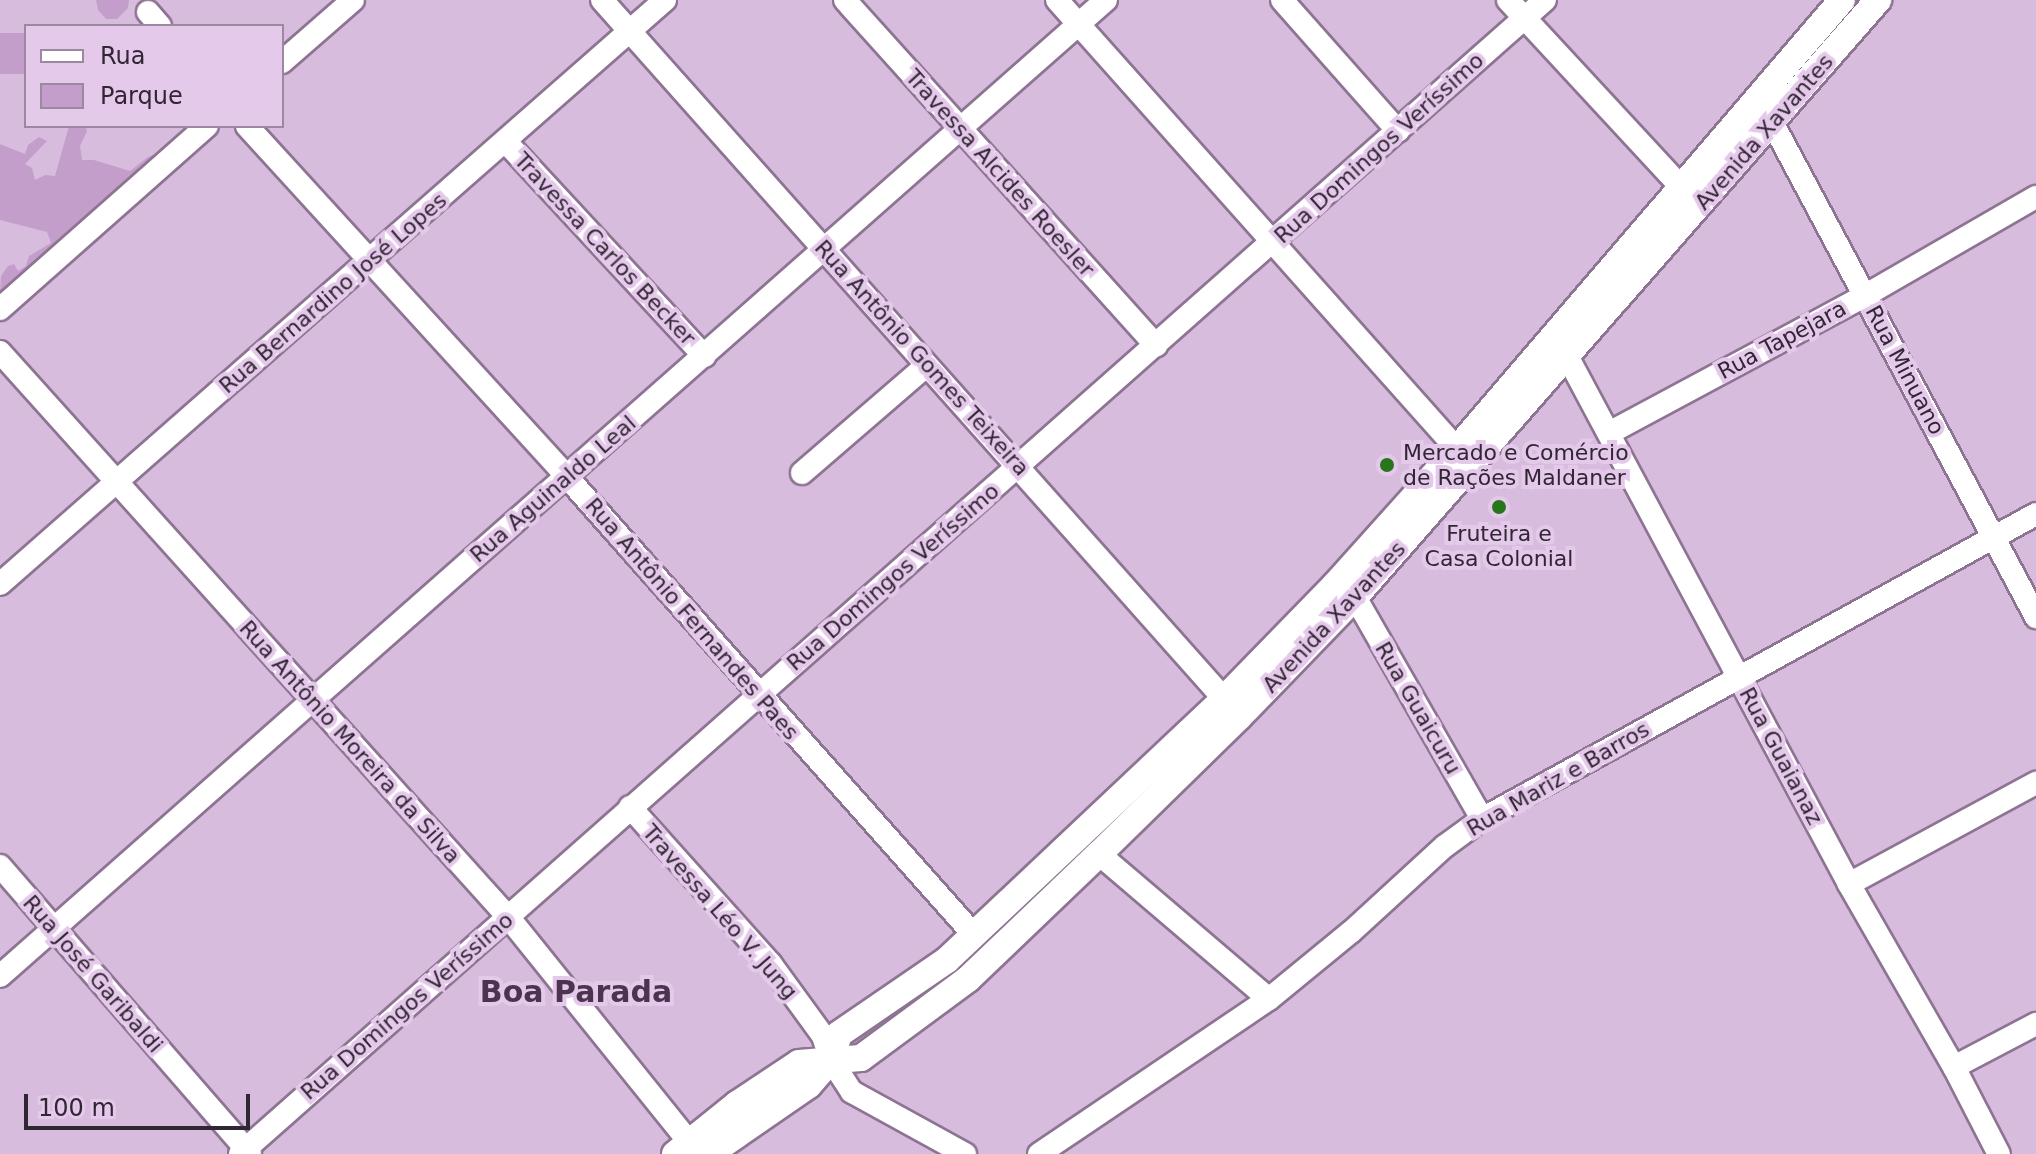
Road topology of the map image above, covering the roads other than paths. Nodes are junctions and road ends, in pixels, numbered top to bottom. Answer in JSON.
{"nodes":[{"id":1,"x":353,"y":0,"type":"edge"},
{"id":2,"x":602,"y":0,"type":"edge"},
{"id":3,"x":665,"y":0,"type":"edge"},
{"id":4,"x":845,"y":0,"type":"edge"},
{"id":5,"x":1057,"y":0,"type":"edge"},
{"id":6,"x":1106,"y":0,"type":"edge"},
{"id":7,"x":1282,"y":0,"type":"edge"},
{"id":8,"x":1508,"y":0,"type":"edge"},
{"id":9,"x":1545,"y":0,"type":"edge"},
{"id":10,"x":1842,"y":0,"type":"edge"},
{"id":11,"x":1878,"y":0,"type":"edge"},
{"id":12,"x":1524,"y":18,"type":"junction"},
{"id":13,"x":1078,"y":23,"type":"junction"},
{"id":14,"x":629,"y":31,"type":"junction"},
{"id":15,"x":284,"y":60,"type":"edge"},
{"id":16,"x":1773,"y":124,"type":"junction"},
{"id":17,"x":205,"y":128,"type":"edge"},
{"id":18,"x":249,"y":128,"type":"edge"},
{"id":19,"x":958,"y":129,"type":"junction"},
{"id":20,"x":1398,"y":131,"type":"junction"},
{"id":21,"x":506,"y":142,"type":"junction"},
{"id":22,"x":2036,"y":197,"type":"edge"},
{"id":23,"x":1690,"y":198,"type":"junction"},
{"id":24,"x":1272,"y":244,"type":"junction"},
{"id":25,"x":824,"y":250,"type":"junction"},
{"id":26,"x":368,"y":260,"type":"junction"},
{"id":27,"x":1866,"y":295,"type":"junction"},
{"id":28,"x":0,"y":309,"type":"edge"},
{"id":29,"x":1156,"y":346,"type":"junction"},
{"id":30,"x":0,"y":352,"type":"edge"},
{"id":31,"x":704,"y":356,"type":"junction"},
{"id":32,"x":1567,"y":356,"type":"junction"},
{"id":33,"x":926,"y":366,"type":"junction"},
{"id":34,"x":1609,"y":433,"type":"junction"},
{"id":35,"x":1457,"y":449,"type":"junction"},
{"id":36,"x":1020,"y":466,"type":"junction"},
{"id":37,"x":802,"y":473,"type":"dead end"},
{"id":38,"x":567,"y":477,"type":"junction"},
{"id":39,"x":117,"y":484,"type":"junction"},
{"id":40,"x":2036,"y":514,"type":"edge"},
{"id":41,"x":1993,"y":537,"type":"junction"},
{"id":42,"x":0,"y":584,"type":"edge"},
{"id":43,"x":1355,"y":597,"type":"junction"},
{"id":44,"x":2036,"y":617,"type":"edge"},
{"id":45,"x":1739,"y":678,"type":"junction"},
{"id":46,"x":758,"y":694,"type":"junction"},
{"id":47,"x":313,"y":700,"type":"junction"},
{"id":48,"x":1232,"y":708,"type":"junction"},
{"id":49,"x":2036,"y":783,"type":"edge"},
{"id":50,"x":630,"y":807,"type":"junction"},
{"id":51,"x":1482,"y":819,"type":"junction"},
{"id":52,"x":1099,"y":854,"type":"junction"},
{"id":53,"x":0,"y":866,"type":"edge"},
{"id":54,"x":1849,"y":884,"type":"junction"},
{"id":55,"x":509,"y":918,"type":"junction"},
{"id":56,"x":55,"y":930,"type":"junction"},
{"id":57,"x":975,"y":936,"type":"junction"},
{"id":58,"x":0,"y":976,"type":"edge"},
{"id":59,"x":1269,"y":999,"type":"junction"},
{"id":60,"x":2036,"y":1024,"type":"edge"},
{"id":61,"x":861,"y":1058,"type":"junction"},
{"id":62,"x":831,"y":1060,"type":"junction"},
{"id":63,"x":1954,"y":1067,"type":"junction"},
{"id":64,"x":867,"y":1102,"type":"junction"},
{"id":65,"x":692,"y":1151,"type":"edge"},
{"id":66,"x":245,"y":1152,"type":"edge"},
{"id":67,"x":965,"y":1154,"type":"edge"},
{"id":68,"x":1039,"y":1154,"type":"edge"},
{"id":69,"x":1999,"y":1154,"type":"edge"}],
"edges":[{"from":1,"to":15,"type":"street"},
{"from":2,"to":14,"type":"street","name":"Rua Antônio Gomes Teixeira"},
{"from":3,"to":14,"type":"street","name":"Rua Bernardino José Lopes"},
{"from":4,"to":19,"type":"street","name":"Travessa Alcides Roesler"},
{"from":5,"to":13,"type":"street"},
{"from":6,"to":13,"type":"street","name":"Rua Aguinaldo Leal"},
{"from":7,"to":20,"type":"street"},
{"from":8,"to":12,"type":"street"},
{"from":9,"to":12,"type":"street","name":"Rua Domingos Veríssimo"},
{"from":10,"to":23,"type":"main road","name":"Avenida Xavantes"},
{"from":11,"to":16,"type":"main road","name":"Avenida Xavantes"},
{"from":12,"to":20,"type":"street","name":"Rua Domingos Veríssimo"},
{"from":12,"to":23,"type":"street"},
{"from":13,"to":19,"type":"street","name":"Rua Aguinaldo Leal"},
{"from":13,"to":24,"type":"street"},
{"from":14,"to":21,"type":"street","name":"Rua Bernardino José Lopes"},
{"from":14,"to":25,"type":"street","name":"Rua Antônio Gomes Teixeira"},
{"from":16,"to":23,"type":"main road","name":"Avenida Xavantes"},
{"from":16,"to":27,"type":"street","name":"Rua Minuano"},
{"from":17,"to":28,"type":"street"},
{"from":18,"to":26,"type":"street","name":"Rua Antônio Fernandes Paes"},
{"from":19,"to":25,"type":"street","name":"Rua Aguinaldo Leal"},
{"from":19,"to":29,"type":"street","name":"Travessa Alcides Roesler"},
{"from":20,"to":24,"type":"street","name":"Rua Domingos Veríssimo"},
{"from":21,"to":26,"type":"street","name":"Rua Bernardino José Lopes"},
{"from":21,"to":31,"type":"street","name":"Travessa Carlos Becker"},
{"from":22,"to":27,"type":"street","name":"Rua Tapejara"},
{"from":23,"to":32,"type":"main road","name":"Avenida Xavantes"},
{"from":23,"to":35,"type":"main road","name":"Avenida Xavantes"},
{"from":24,"to":29,"type":"street","name":"Rua Domingos Veríssimo"},
{"from":24,"to":35,"type":"street"},
{"from":25,"to":31,"type":"street","name":"Rua Aguinaldo Leal"},
{"from":25,"to":33,"type":"street","name":"Rua Antônio Gomes Teixeira"},
{"from":26,"to":38,"type":"street","name":"Rua Antônio Fernandes Paes"},
{"from":26,"to":39,"type":"street","name":"Rua Bernardino José Lopes"},
{"from":27,"to":34,"type":"street","name":"Rua Tapejara"},
{"from":27,"to":41,"type":"street","name":"Rua Minuano"},
{"from":29,"to":36,"type":"street","name":"Rua Domingos Veríssimo"},
{"from":30,"to":39,"type":"street","name":"Rua Antônio Moreira da Silva"},
{"from":31,"to":38,"type":"street","name":"Rua Aguinaldo Leal"},
{"from":32,"to":34,"type":"street","name":"Rua Guaianaz"},
{"from":32,"to":43,"type":"main road","name":"Avenida Xavantes"},
{"from":33,"to":36,"type":"street","name":"Rua Antônio Gomes Teixeira"},
{"from":33,"to":37,"type":"street"},
{"from":34,"to":45,"type":"street","name":"Rua Guaianaz"},
{"from":35,"to":48,"type":"main road","name":"Avenida Xavantes"},
{"from":36,"to":46,"type":"street","name":"Rua Domingos Veríssimo"},
{"from":36,"to":48,"type":"street","name":"Rua Antônio Gomes Teixeira"},
{"from":38,"to":46,"type":"street","name":"Rua Antônio Fernandes Paes"},
{"from":38,"to":47,"type":"street","name":"Rua Aguinaldo Leal"},
{"from":39,"to":42,"type":"street","name":"Rua Bernardino José Lopes"},
{"from":39,"to":47,"type":"street","name":"Rua Antônio Moreira da Silva"},
{"from":40,"to":41,"type":"street","name":"Rua Mariz e Barros"},
{"from":41,"to":44,"type":"street","name":"Rua Minuano"},
{"from":41,"to":45,"type":"street","name":"Rua Mariz e Barros"},
{"from":43,"to":48,"type":"main road","name":"Avenida Xavantes"},
{"from":43,"to":51,"type":"street","name":"Rua Guaicuru"},
{"from":45,"to":51,"type":"street","name":"Rua Mariz e Barros"},
{"from":45,"to":54,"type":"street","name":"Rua Guaianaz"},
{"from":46,"to":50,"type":"street","name":"Rua Domingos Veríssimo"},
{"from":46,"to":57,"type":"street","name":"Rua Antônio Fernandes Paes"},
{"from":47,"to":55,"type":"street","name":"Rua Antônio Moreira da Silva"},
{"from":47,"to":56,"type":"street","name":"Rua Aguinaldo Leal"},
{"from":48,"to":52,"type":"main road","name":"Avenida Xavantes"},
{"from":48,"to":57,"type":"main road","name":"Avenida Xavantes"},
{"from":49,"to":54,"type":"street"},
{"from":50,"to":55,"type":"street","name":"Rua Domingos Veríssimo"},
{"from":50,"to":62,"type":"street","name":"Travessa Léo V. Jung"},
{"from":51,"to":59,"type":"street","name":"Rua Mariz e Barros"},
{"from":52,"to":59,"type":"street"},
{"from":52,"to":61,"type":"main road","name":"Avenida Xavantes"},
{"from":53,"to":56,"type":"street","name":"Rua José Garibaldi"},
{"from":54,"to":63,"type":"street","name":"Rua Guaianaz"},
{"from":55,"to":65,"type":"street","name":"Rua Antônio Moreira da Silva"},
{"from":55,"to":66,"type":"street","name":"Rua Domingos Veríssimo"},
{"from":56,"to":58,"type":"street","name":"Rua Aguinaldo Leal"},
{"from":56,"to":66,"type":"street","name":"Rua José Garibaldi"},
{"from":57,"to":62,"type":"main road","name":"Avenida Xavantes"},
{"from":59,"to":68,"type":"street","name":"Rua Mariz e Barros"},
{"from":60,"to":63,"type":"street"},
{"from":61,"to":62,"type":"main road"},
{"from":61,"to":64,"type":"street"},
{"from":62,"to":64,"type":"street","name":"Travessa Léo V. Jung"},
{"from":62,"to":65,"type":"main road","name":"Avenida Xavantes"},
{"from":63,"to":69,"type":"street","name":"Rua Guaianaz"},
{"from":64,"to":67,"type":"street","name":"Travessa Léo V. Jung"}]}
